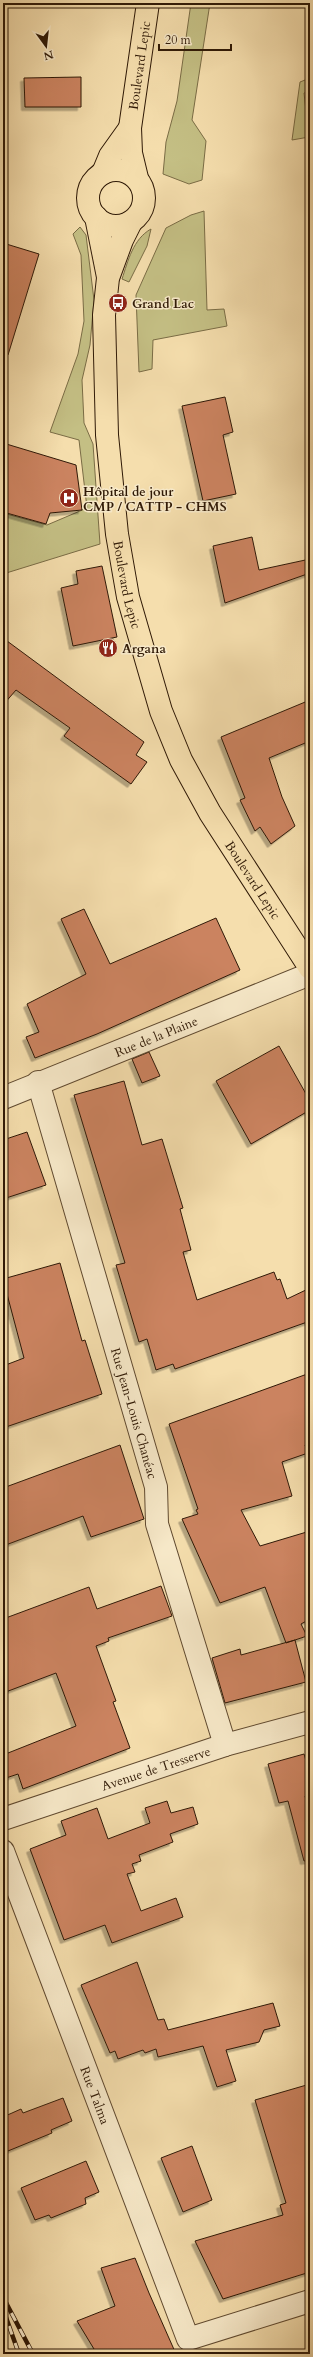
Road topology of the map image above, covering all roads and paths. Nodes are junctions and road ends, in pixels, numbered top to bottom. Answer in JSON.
{"nodes":[{"id":1,"x":148,"y":3,"type":"edge"},
{"id":2,"x":130,"y":128,"type":"junction"},
{"id":3,"x":103,"y":173,"type":"junction"},
{"id":4,"x":137,"y":178,"type":"junction"},
{"id":5,"x":96,"y":217,"type":"junction"},
{"id":6,"x":131,"y":222,"type":"junction"},
{"id":7,"x":108,"y":278,"type":"junction"},
{"id":8,"x":310,"y":968,"type":"edge"},
{"id":9,"x":310,"y":974,"type":"edge"},
{"id":10,"x":38,"y":1082,"type":"junction"},
{"id":11,"x":3,"y":1098,"type":"edge"},
{"id":12,"x":310,"y":1722,"type":"edge"},
{"id":13,"x":225,"y":1745,"type":"junction"},
{"id":14,"x":3,"y":1819,"type":"edge"},
{"id":15,"x":3,"y":1851,"type":"edge"},
{"id":16,"x":310,"y":2301,"type":"edge"},
{"id":17,"x":191,"y":2346,"type":"edge"}],
"edges":[{"from":1,"to":2,"type":"main road","name":"Boulevard Lepic"},
{"from":2,"to":3,"type":"main road","name":"Boulevard Lepic"},
{"from":2,"to":4,"type":"main road","name":"Boulevard Lepic"},
{"from":3,"to":4,"type":"main road"},
{"from":3,"to":5,"type":"main road"},
{"from":4,"to":6,"type":"main road"},
{"from":5,"to":6,"type":"main road"},
{"from":5,"to":7,"type":"main road","name":"Boulevard Lepic"},
{"from":6,"to":7,"type":"main road","name":"Boulevard Lepic"},
{"from":7,"to":8,"type":"main road","name":"Boulevard Lepic"},
{"from":9,"to":10,"type":"street","name":"Rue de la Plaine"},
{"from":10,"to":11,"type":"street","name":"Rue de la Plaine"},
{"from":10,"to":13,"type":"street","name":"Rue Jean-Louis Chanéac"},
{"from":12,"to":13,"type":"street","name":"Avenue de Tresserve"},
{"from":13,"to":14,"type":"street","name":"Avenue de Tresserve"},
{"from":15,"to":17,"type":"street","name":"Rue Talma"},
{"from":16,"to":17,"type":"street","name":"Rue Talma"}]}
